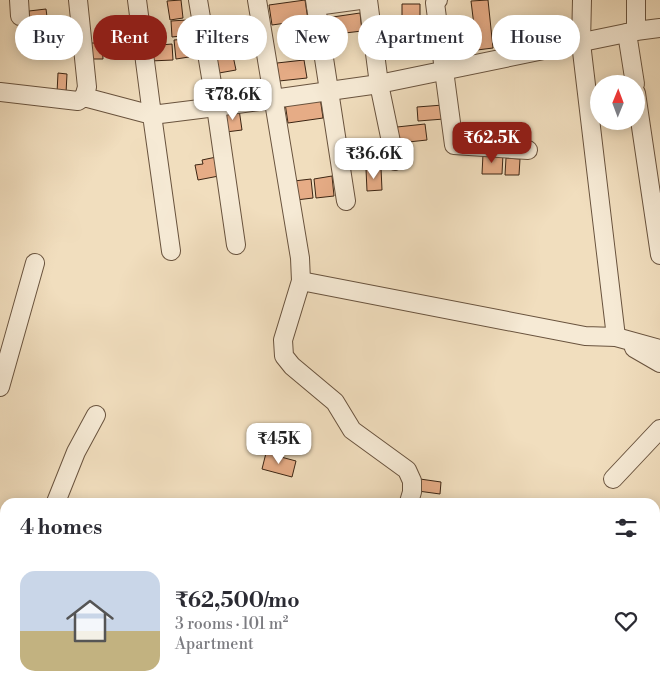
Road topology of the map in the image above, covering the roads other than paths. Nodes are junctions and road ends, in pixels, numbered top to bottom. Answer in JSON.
{"nodes":[{"id":1,"x":78,"y":0,"type":"edge"},
{"id":2,"x":137,"y":0,"type":"edge"},
{"id":3,"x":198,"y":0,"type":"edge"},
{"id":4,"x":257,"y":0,"type":"edge"},
{"id":5,"x":360,"y":0,"type":"edge"},
{"id":6,"x":368,"y":0,"type":"edge"},
{"id":7,"x":582,"y":0,"type":"edge"},
{"id":8,"x":636,"y":0,"type":"edge"},
{"id":9,"x":436,"y":1,"type":"edge"},
{"id":10,"x":315,"y":3,"type":"edge"},
{"id":11,"x":660,"y":28,"type":"edge"},
{"id":12,"x":632,"y":32,"type":"junction"},
{"id":13,"x":581,"y":43,"type":"junction"},
{"id":14,"x":444,"y":72,"type":"junction"},
{"id":15,"x":634,"y":75,"type":"edge"},
{"id":16,"x":379,"y":84,"type":"junction"},
{"id":17,"x":329,"y":91,"type":"junction"},
{"id":18,"x":0,"y":92,"type":"edge"},
{"id":19,"x":84,"y":97,"type":"junction"},
{"id":20,"x":273,"y":99,"type":"junction"},
{"id":21,"x":216,"y":107,"type":"junction"},
{"id":22,"x":152,"y":115,"type":"junction"},
{"id":23,"x":641,"y":130,"type":"edge"},
{"id":24,"x":528,"y":150,"type":"dead end"},
{"id":25,"x":394,"y":161,"type":"dead end"},
{"id":26,"x":346,"y":201,"type":"dead end"},
{"id":27,"x":236,"y":245,"type":"dead end"},
{"id":28,"x":171,"y":250,"type":"dead end"},
{"id":29,"x":660,"y":255,"type":"edge"},
{"id":30,"x":36,"y":263,"type":"dead end"},
{"id":31,"x":301,"y":281,"type":"junction"},
{"id":32,"x":616,"y":337,"type":"junction"},
{"id":33,"x":660,"y":349,"type":"edge"},
{"id":34,"x":660,"y":363,"type":"edge"},
{"id":35,"x":0,"y":387,"type":"edge"},
{"id":36,"x":96,"y":415,"type":"dead end"},
{"id":37,"x":660,"y":429,"type":"edge"},
{"id":38,"x":613,"y":479,"type":"dead end"},
{"id":39,"x":58,"y":498,"type":"edge"},
{"id":40,"x":410,"y":498,"type":"edge"}],
"edges":[{"from":1,"to":19,"type":"street"},
{"from":2,"to":22,"type":"street"},
{"from":3,"to":21,"type":"street"},
{"from":4,"to":20,"type":"street"},
{"from":5,"to":10,"type":"street"},
{"from":6,"to":16,"type":"street"},
{"from":7,"to":13,"type":"street"},
{"from":8,"to":12,"type":"street"},
{"from":9,"to":14,"type":"street"},
{"from":10,"to":17,"type":"street"},
{"from":11,"to":12,"type":"street"},
{"from":12,"to":13,"type":"street"},
{"from":12,"to":15,"type":"street"},
{"from":13,"to":14,"type":"street"},
{"from":13,"to":32,"type":"street"},
{"from":14,"to":16,"type":"street"},
{"from":14,"to":24,"type":"street"},
{"from":16,"to":17,"type":"street"},
{"from":16,"to":25,"type":"street"},
{"from":17,"to":20,"type":"street"},
{"from":17,"to":26,"type":"street"},
{"from":18,"to":19,"type":"street"},
{"from":19,"to":22,"type":"street"},
{"from":20,"to":21,"type":"street"},
{"from":20,"to":31,"type":"street"},
{"from":21,"to":22,"type":"street"},
{"from":21,"to":27,"type":"street"},
{"from":22,"to":28,"type":"street"},
{"from":23,"to":29,"type":"street"},
{"from":30,"to":35,"type":"street"},
{"from":31,"to":32,"type":"street"},
{"from":31,"to":40,"type":"street"},
{"from":32,"to":33,"type":"street"},
{"from":32,"to":34,"type":"street"},
{"from":36,"to":39,"type":"street"},
{"from":37,"to":38,"type":"street"}]}
